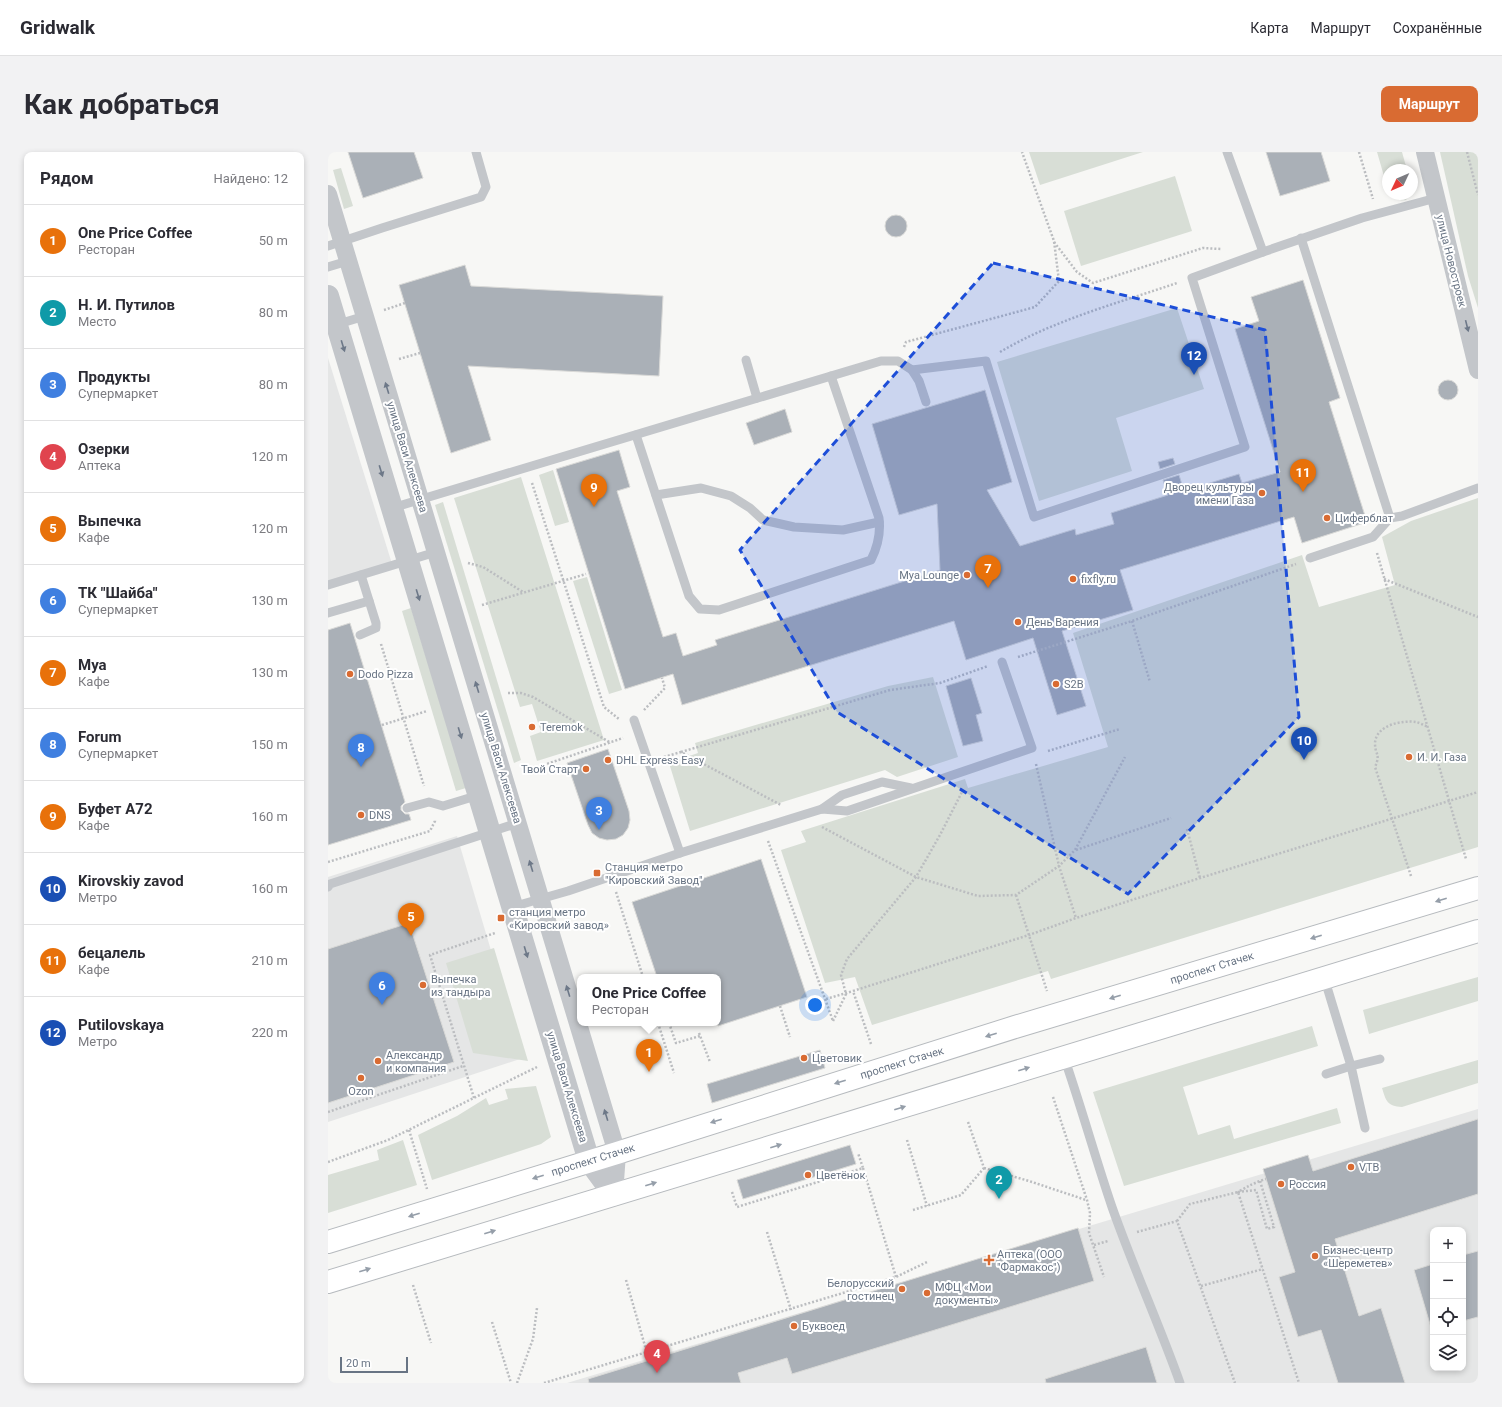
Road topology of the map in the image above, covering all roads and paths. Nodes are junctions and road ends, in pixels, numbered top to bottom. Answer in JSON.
{"nodes":[{"id":1,"x":476,"y":152,"type":"edge"},
{"id":2,"x":1022,"y":152,"type":"edge"},
{"id":3,"x":1227,"y":152,"type":"edge"},
{"id":4,"x":1359,"y":152,"type":"edge"},
{"id":5,"x":1424,"y":152,"type":"edge"},
{"id":6,"x":1467,"y":152,"type":"edge"},
{"id":7,"x":328,"y":194,"type":"edge"},
{"id":8,"x":1478,"y":195,"type":"edge"},
{"id":9,"x":1436,"y":198,"type":"junction"},
{"id":10,"x":1377,"y":213,"type":"junction"},
{"id":11,"x":1301,"y":238,"type":"junction"},
{"id":12,"x":1054,"y":241,"type":"junction"},
{"id":13,"x":335,"y":244,"type":"edge"},
{"id":14,"x":1226,"y":250,"type":"dead end"},
{"id":15,"x":1263,"y":252,"type":"junction"},
{"id":16,"x":348,"y":261,"type":"junction"},
{"id":17,"x":328,"y":267,"type":"edge"},
{"id":18,"x":1192,"y":278,"type":"junction"},
{"id":19,"x":328,"y":296,"type":"edge"},
{"id":20,"x":405,"y":303,"type":"dead end"},
{"id":21,"x":383,"y":310,"type":"dead end"},
{"id":22,"x":365,"y":316,"type":"junction"},
{"id":23,"x":332,"y":326,"type":"edge"},
{"id":24,"x":420,"y":353,"type":"dead end"},
{"id":25,"x":398,"y":359,"type":"dead end"},
{"id":26,"x":746,"y":360,"type":"dead end"},
{"id":27,"x":898,"y":361,"type":"junction"},
{"id":28,"x":986,"y":361,"type":"junction"},
{"id":29,"x":912,"y":370,"type":"junction"},
{"id":30,"x":1478,"y":370,"type":"edge"},
{"id":31,"x":831,"y":376,"type":"junction"},
{"id":32,"x":756,"y":398,"type":"junction"},
{"id":33,"x":926,"y":402,"type":"dead end"},
{"id":34,"x":636,"y":435,"type":"junction"},
{"id":35,"x":527,"y":468,"type":"junction"},
{"id":36,"x":1478,"y":488,"type":"edge"},
{"id":37,"x":656,"y":496,"type":"junction"},
{"id":38,"x":420,"y":500,"type":"junction"},
{"id":39,"x":392,"y":508,"type":"junction"},
{"id":40,"x":1390,"y":518,"type":"junction"},
{"id":41,"x":879,"y":522,"type":"junction"},
{"id":42,"x":1372,"y":537,"type":"junction"},
{"id":43,"x":436,"y":552,"type":"junction"},
{"id":44,"x":1310,"y":558,"type":"dead end"},
{"id":45,"x":408,"y":561,"type":"junction"},
{"id":46,"x":468,"y":563,"type":"dead end"},
{"id":47,"x":586,"y":574,"type":"dead end"},
{"id":48,"x":361,"y":575,"type":"junction"},
{"id":49,"x":1384,"y":579,"type":"junction"},
{"id":50,"x":563,"y":581,"type":"junction"},
{"id":51,"x":328,"y":585,"type":"edge"},
{"id":52,"x":524,"y":593,"type":"junction"},
{"id":53,"x":369,"y":601,"type":"junction"},
{"id":54,"x":482,"y":605,"type":"dead end"},
{"id":55,"x":328,"y":613,"type":"edge"},
{"id":56,"x":1478,"y":617,"type":"edge"},
{"id":57,"x":1132,"y":621,"type":"dead end"},
{"id":58,"x":376,"y":628,"type":"junction"},
{"id":59,"x":360,"y":635,"type":"dead end"},
{"id":60,"x":1002,"y":662,"type":"dead end"},
{"id":61,"x":662,"y":678,"type":"dead end"},
{"id":62,"x":1150,"y":682,"type":"dead end"},
{"id":63,"x":508,"y":693,"type":"dead end"},
{"id":64,"x":427,"y":711,"type":"dead end"},
{"id":65,"x":403,"y":718,"type":"junction"},
{"id":66,"x":634,"y":720,"type":"joint"},
{"id":67,"x":382,"y":725,"type":"dead end"},
{"id":68,"x":1428,"y":727,"type":"junction"},
{"id":69,"x":1120,"y":729,"type":"dead end"},
{"id":70,"x":639,"y":733,"type":"junction"},
{"id":71,"x":611,"y":743,"type":"junction"},
{"id":72,"x":1033,"y":752,"type":"junction"},
{"id":73,"x":1125,"y":757,"type":"dead end"},
{"id":74,"x":649,"y":761,"type":"junction"},
{"id":75,"x":981,"y":765,"type":"junction"},
{"id":76,"x":532,"y":769,"type":"dead end"},
{"id":77,"x":911,"y":788,"type":"junction"},
{"id":78,"x":1478,"y":792,"type":"edge"},
{"id":79,"x":479,"y":795,"type":"junction"},
{"id":80,"x":429,"y":802,"type":"junction"},
{"id":81,"x":1449,"y":802,"type":"junction"},
{"id":82,"x":407,"y":808,"type":"dead end"},
{"id":83,"x":822,"y":809,"type":"junction"},
{"id":84,"x":801,"y":816,"type":"junction"},
{"id":85,"x":1171,"y":818,"type":"dead end"},
{"id":86,"x":1392,"y":818,"type":"junction"},
{"id":87,"x":518,"y":823,"type":"junction"},
{"id":88,"x":765,"y":827,"type":"junction"},
{"id":89,"x":1187,"y":829,"type":"dead end"},
{"id":90,"x":490,"y":832,"type":"junction"},
{"id":91,"x":1076,"y":850,"type":"junction"},
{"id":92,"x":680,"y":853,"type":"junction"},
{"id":93,"x":1466,"y":860,"type":"dead end"},
{"id":94,"x":328,"y":862,"type":"edge"},
{"id":95,"x":1059,"y":866,"type":"junction"},
{"id":96,"x":611,"y":876,"type":"junction"},
{"id":97,"x":1410,"y":876,"type":"dead end"},
{"id":98,"x":916,"y":877,"type":"junction"},
{"id":99,"x":1200,"y":878,"type":"junction"},
{"id":100,"x":328,"y":887,"type":"edge"},
{"id":101,"x":1478,"y":888,"type":"edge"},
{"id":102,"x":1016,"y":895,"type":"junction"},
{"id":103,"x":540,"y":899,"type":"junction"},
{"id":104,"x":512,"y":907,"type":"junction"},
{"id":105,"x":1076,"y":918,"type":"junction"},
{"id":106,"x":1478,"y":931,"type":"edge"},
{"id":107,"x":495,"y":932,"type":"dead end"},
{"id":108,"x":1029,"y":936,"type":"junction"},
{"id":109,"x":642,"y":974,"type":"edge"},
{"id":110,"x":1324,"y":977,"type":"junction"},
{"id":111,"x":1046,"y":991,"type":"dead end"},
{"id":112,"x":853,"y":992,"type":"junction"},
{"id":113,"x":846,"y":994,"type":"junction"},
{"id":114,"x":826,"y":999,"type":"junction"},
{"id":115,"x":780,"y":1006,"type":"dead end"},
{"id":116,"x":577,"y":1021,"type":"edge"},
{"id":117,"x":578,"y":1026,"type":"edge"},
{"id":118,"x":659,"y":1026,"type":"edge"},
{"id":119,"x":670,"y":1026,"type":"edge"},
{"id":120,"x":790,"y":1037,"type":"dead end"},
{"id":121,"x":871,"y":1044,"type":"dead end"},
{"id":122,"x":1064,"y":1057,"type":"junction"},
{"id":123,"x":1380,"y":1059,"type":"dead end"},
{"id":124,"x":710,"y":1062,"type":"dead end"},
{"id":125,"x":463,"y":1066,"type":"junction"},
{"id":126,"x":1351,"y":1066,"type":"junction"},
{"id":127,"x":537,"y":1067,"type":"dead end"},
{"id":128,"x":674,"y":1073,"type":"dead end"},
{"id":129,"x":1326,"y":1074,"type":"dead end"},
{"id":130,"x":1053,"y":1097,"type":"dead end"},
{"id":131,"x":474,"y":1098,"type":"junction"},
{"id":132,"x":328,"y":1112,"type":"edge"},
{"id":133,"x":968,"y":1122,"type":"dead end"},
{"id":134,"x":1365,"y":1128,"type":"dead end"},
{"id":135,"x":409,"y":1130,"type":"junction"},
{"id":136,"x":907,"y":1140,"type":"dead end"},
{"id":137,"x":617,"y":1153,"type":"junction"},
{"id":138,"x":858,"y":1153,"type":"dead end"},
{"id":139,"x":589,"y":1161,"type":"junction"},
{"id":140,"x":328,"y":1162,"type":"edge"},
{"id":141,"x":863,"y":1168,"type":"junction"},
{"id":142,"x":984,"y":1168,"type":"junction"},
{"id":143,"x":1266,"y":1179,"type":"dead end"},
{"id":144,"x":424,"y":1180,"type":"dead end"},
{"id":145,"x":1260,"y":1181,"type":"junction"},
{"id":146,"x":732,"y":1192,"type":"dead end"},
{"id":147,"x":1238,"y":1192,"type":"junction"},
{"id":148,"x":614,"y":1195,"type":"junction"},
{"id":149,"x":1087,"y":1200,"type":"junction"},
{"id":150,"x":927,"y":1206,"type":"junction"},
{"id":151,"x":913,"y":1210,"type":"dead end"},
{"id":152,"x":1177,"y":1221,"type":"junction"},
{"id":153,"x":767,"y":1232,"type":"dead end"},
{"id":154,"x":1123,"y":1236,"type":"junction"},
{"id":155,"x":328,"y":1242,"type":"edge"},
{"id":156,"x":1094,"y":1245,"type":"junction"},
{"id":157,"x":927,"y":1262,"type":"dead end"},
{"id":158,"x":1263,"y":1269,"type":"junction"},
{"id":159,"x":896,"y":1277,"type":"junction"},
{"id":160,"x":1104,"y":1277,"type":"dead end"},
{"id":161,"x":626,"y":1280,"type":"dead end"},
{"id":162,"x":328,"y":1282,"type":"edge"},
{"id":163,"x":413,"y":1286,"type":"dead end"},
{"id":164,"x":1201,"y":1286,"type":"junction"},
{"id":165,"x":537,"y":1308,"type":"dead end"},
{"id":166,"x":791,"y":1310,"type":"junction"},
{"id":167,"x":492,"y":1322,"type":"dead end"},
{"id":168,"x":432,"y":1343,"type":"dead end"},
{"id":169,"x":647,"y":1352,"type":"junction"},
{"id":170,"x":511,"y":1383,"type":"edge"},
{"id":171,"x":517,"y":1383,"type":"edge"},
{"id":172,"x":544,"y":1383,"type":"edge"},
{"id":173,"x":1180,"y":1383,"type":"edge"},
{"id":174,"x":1235,"y":1383,"type":"edge"},
{"id":175,"x":1299,"y":1383,"type":"edge"}],
"edges":[{"from":1,"to":13,"type":"lane"},
{"from":2,"to":12,"type":"path"},
{"from":3,"to":15,"type":"lane"},
{"from":4,"to":10,"type":"path"},
{"from":5,"to":9,"type":"street","name":"улица Новостроек"},
{"from":6,"to":8,"type":"path"},
{"from":7,"to":13,"type":"street","name":"улица Васи Алексеева"},
{"from":9,"to":10,"type":"lane"},
{"from":9,"to":30,"type":"street","name":"улица Новостроек","one_way":true},
{"from":10,"to":11,"type":"lane"},
{"from":11,"to":15,"type":"lane"},
{"from":11,"to":40,"type":"lane"},
{"from":12,"to":14,"type":"path"},
{"from":12,"to":27,"type":"path"},
{"from":13,"to":16,"type":"street","name":"улица Васи Алексеева"},
{"from":15,"to":18,"type":"lane"},
{"from":16,"to":17,"type":"lane"},
{"from":16,"to":22,"type":"street","name":"улица Васи Алексеева"},
{"from":18,"to":28,"type":"path"},
{"from":18,"to":28,"type":"lane"},
{"from":19,"to":23,"type":"street","name":"улица Васи Алексеева"},
{"from":20,"to":21,"type":"path"},
{"from":22,"to":23,"type":"lane"},
{"from":38,"to":22,"type":"street","name":"улица Васи Алексеева","one_way":true},
{"from":23,"to":39,"type":"street","name":"улица Васи Алексеева","one_way":true},
{"from":24,"to":25,"type":"path"},
{"from":26,"to":32,"type":"lane"},
{"from":27,"to":29,"type":"lane"},
{"from":27,"to":31,"type":"lane"},
{"from":28,"to":29,"type":"lane"},
{"from":29,"to":33,"type":"lane"},
{"from":31,"to":32,"type":"lane"},
{"from":31,"to":41,"type":"lane"},
{"from":32,"to":34,"type":"lane"},
{"from":34,"to":35,"type":"lane"},
{"from":34,"to":37,"type":"lane"},
{"from":35,"to":38,"type":"lane"},
{"from":35,"to":50,"type":"path"},
{"from":36,"to":40,"type":"lane"},
{"from":37,"to":41,"type":"lane"},
{"from":37,"to":41,"type":"lane"},
{"from":38,"to":39,"type":"lane"},
{"from":38,"to":43,"type":"street","name":"улица Васи Алексеева"},
{"from":39,"to":45,"type":"street","name":"улица Васи Алексеева"},
{"from":40,"to":42,"type":"lane"},
{"from":42,"to":44,"type":"lane"},
{"from":42,"to":49,"type":"path"},
{"from":43,"to":45,"type":"lane"},
{"from":87,"to":43,"type":"street","name":"улица Васи Алексеева","one_way":true},
{"from":45,"to":48,"type":"lane"},
{"from":45,"to":79,"type":"street","name":"улица Васи Алексеева","one_way":true},
{"from":46,"to":52,"type":"path"},
{"from":47,"to":50,"type":"path"},
{"from":48,"to":51,"type":"lane"},
{"from":48,"to":53,"type":"lane"},
{"from":49,"to":56,"type":"path"},
{"from":49,"to":68,"type":"path"},
{"from":50,"to":52,"type":"path"},
{"from":50,"to":70,"type":"path"},
{"from":52,"to":54,"type":"path"},
{"from":53,"to":55,"type":"lane"},
{"from":53,"to":58,"type":"lane"},
{"from":57,"to":62,"type":"path"},
{"from":58,"to":59,"type":"lane"},
{"from":58,"to":65,"type":"path"},
{"from":60,"to":72,"type":"lane"},
{"from":61,"to":66,"type":"path"},
{"from":63,"to":71,"type":"path"},
{"from":64,"to":65,"type":"path"},
{"from":65,"to":67,"type":"path"},
{"from":65,"to":80,"type":"path"},
{"from":66,"to":70,"type":"lane"},
{"from":68,"to":81,"type":"path"},
{"from":68,"to":86,"type":"path"},
{"from":69,"to":72,"type":"path"},
{"from":70,"to":71,"type":"path"},
{"from":70,"to":74,"type":"lane"},
{"from":71,"to":76,"type":"path"},
{"from":72,"to":75,"type":"lane"},
{"from":72,"to":95,"type":"path"},
{"from":73,"to":91,"type":"path"},
{"from":74,"to":84,"type":"path"},
{"from":74,"to":92,"type":"lane"},
{"from":75,"to":77,"type":"lane"},
{"from":75,"to":98,"type":"path"},
{"from":77,"to":83,"type":"lane"},
{"from":77,"to":83,"type":"lane"},
{"from":78,"to":81,"type":"path"},
{"from":79,"to":80,"type":"lane"},
{"from":79,"to":90,"type":"street","name":"улица Васи Алексеева"},
{"from":80,"to":82,"type":"lane"},
{"from":80,"to":94,"type":"path"},
{"from":81,"to":86,"type":"path"},
{"from":81,"to":93,"type":"path"},
{"from":83,"to":84,"type":"lane"},
{"from":84,"to":88,"type":"lane"},
{"from":84,"to":98,"type":"path"},
{"from":85,"to":91,"type":"path"},
{"from":86,"to":97,"type":"path"},
{"from":86,"to":99,"type":"path"},
{"from":87,"to":90,"type":"lane"},
{"from":103,"to":87,"type":"street","name":"улица Васи Алексеева","one_way":true},
{"from":88,"to":92,"type":"lane"},
{"from":88,"to":114,"type":"path"},
{"from":89,"to":99,"type":"path"},
{"from":90,"to":100,"type":"lane"},
{"from":90,"to":104,"type":"street","name":"улица Васи Алексеева"},
{"from":91,"to":95,"type":"path"},
{"from":92,"to":96,"type":"lane"},
{"from":95,"to":102,"type":"path"},
{"from":95,"to":105,"type":"path"},
{"from":96,"to":103,"type":"lane"},
{"from":96,"to":109,"type":"path"},
{"from":98,"to":102,"type":"path"},
{"from":98,"to":113,"type":"path"},
{"from":99,"to":105,"type":"path"},
{"from":101,"to":137,"type":"main road","name":"проспект Стачек","one_way":true},
{"from":102,"to":108,"type":"path"},
{"from":103,"to":104,"type":"lane"},
{"from":116,"to":103,"type":"street","name":"улица Васи Алексеева","one_way":true},
{"from":104,"to":139,"type":"street","name":"улица Васи Алексеева","one_way":true},
{"from":105,"to":108,"type":"path"},
{"from":106,"to":110,"type":"main road"},
{"from":107,"to":125,"type":"path"},
{"from":108,"to":111,"type":"path"},
{"from":108,"to":112,"type":"path"},
{"from":110,"to":122,"type":"main road"},
{"from":110,"to":126,"type":"lane"},
{"from":112,"to":113,"type":"path"},
{"from":112,"to":121,"type":"path"},
{"from":113,"to":114,"type":"path"},
{"from":113,"to":114,"type":"path"},
{"from":115,"to":120,"type":"path"},
{"from":137,"to":117,"type":"street","name":"улица Васи Алексеева","one_way":true},
{"from":118,"to":128,"type":"path"},
{"from":119,"to":124,"type":"path"},
{"from":148,"to":122,"type":"main road","one_way":true},
{"from":122,"to":154,"type":"lane"},
{"from":123,"to":126,"type":"lane"},
{"from":125,"to":131,"type":"path"},
{"from":125,"to":132,"type":"path"},
{"from":126,"to":129,"type":"lane"},
{"from":126,"to":134,"type":"lane"},
{"from":127,"to":131,"type":"path"},
{"from":130,"to":149,"type":"path"},
{"from":131,"to":135,"type":"path"},
{"from":133,"to":142,"type":"path"},
{"from":135,"to":140,"type":"path"},
{"from":135,"to":144,"type":"path"},
{"from":136,"to":150,"type":"path"},
{"from":137,"to":139,"type":"main road","name":"проспект Стачек"},
{"from":137,"to":148,"type":"street","name":"улица Васи Алексеева"},
{"from":138,"to":141,"type":"path"},
{"from":139,"to":148,"type":"street","name":"улица Васи Алексеева"},
{"from":139,"to":155,"type":"main road","name":"проспект Стачек","one_way":true},
{"from":141,"to":146,"type":"path"},
{"from":141,"to":159,"type":"path"},
{"from":142,"to":149,"type":"path"},
{"from":142,"to":150,"type":"path"},
{"from":143,"to":145,"type":"path"},
{"from":145,"to":147,"type":"path"},
{"from":145,"to":147,"type":"path"},
{"from":147,"to":152,"type":"path"},
{"from":147,"to":158,"type":"path"},
{"from":162,"to":148,"type":"main road","one_way":true},
{"from":149,"to":156,"type":"path"},
{"from":150,"to":151,"type":"path"},
{"from":152,"to":154,"type":"path"},
{"from":152,"to":164,"type":"path"},
{"from":153,"to":166,"type":"path"},
{"from":154,"to":156,"type":"path"},
{"from":154,"to":173,"type":"lane"},
{"from":156,"to":160,"type":"path"},
{"from":157,"to":159,"type":"path"},
{"from":158,"to":164,"type":"path"},
{"from":158,"to":175,"type":"path"},
{"from":159,"to":166,"type":"path"},
{"from":161,"to":169,"type":"path"},
{"from":163,"to":168,"type":"path"},
{"from":164,"to":174,"type":"path"},
{"from":165,"to":171,"type":"path"},
{"from":166,"to":169,"type":"path"},
{"from":167,"to":170,"type":"path"},
{"from":169,"to":172,"type":"path"}]}
